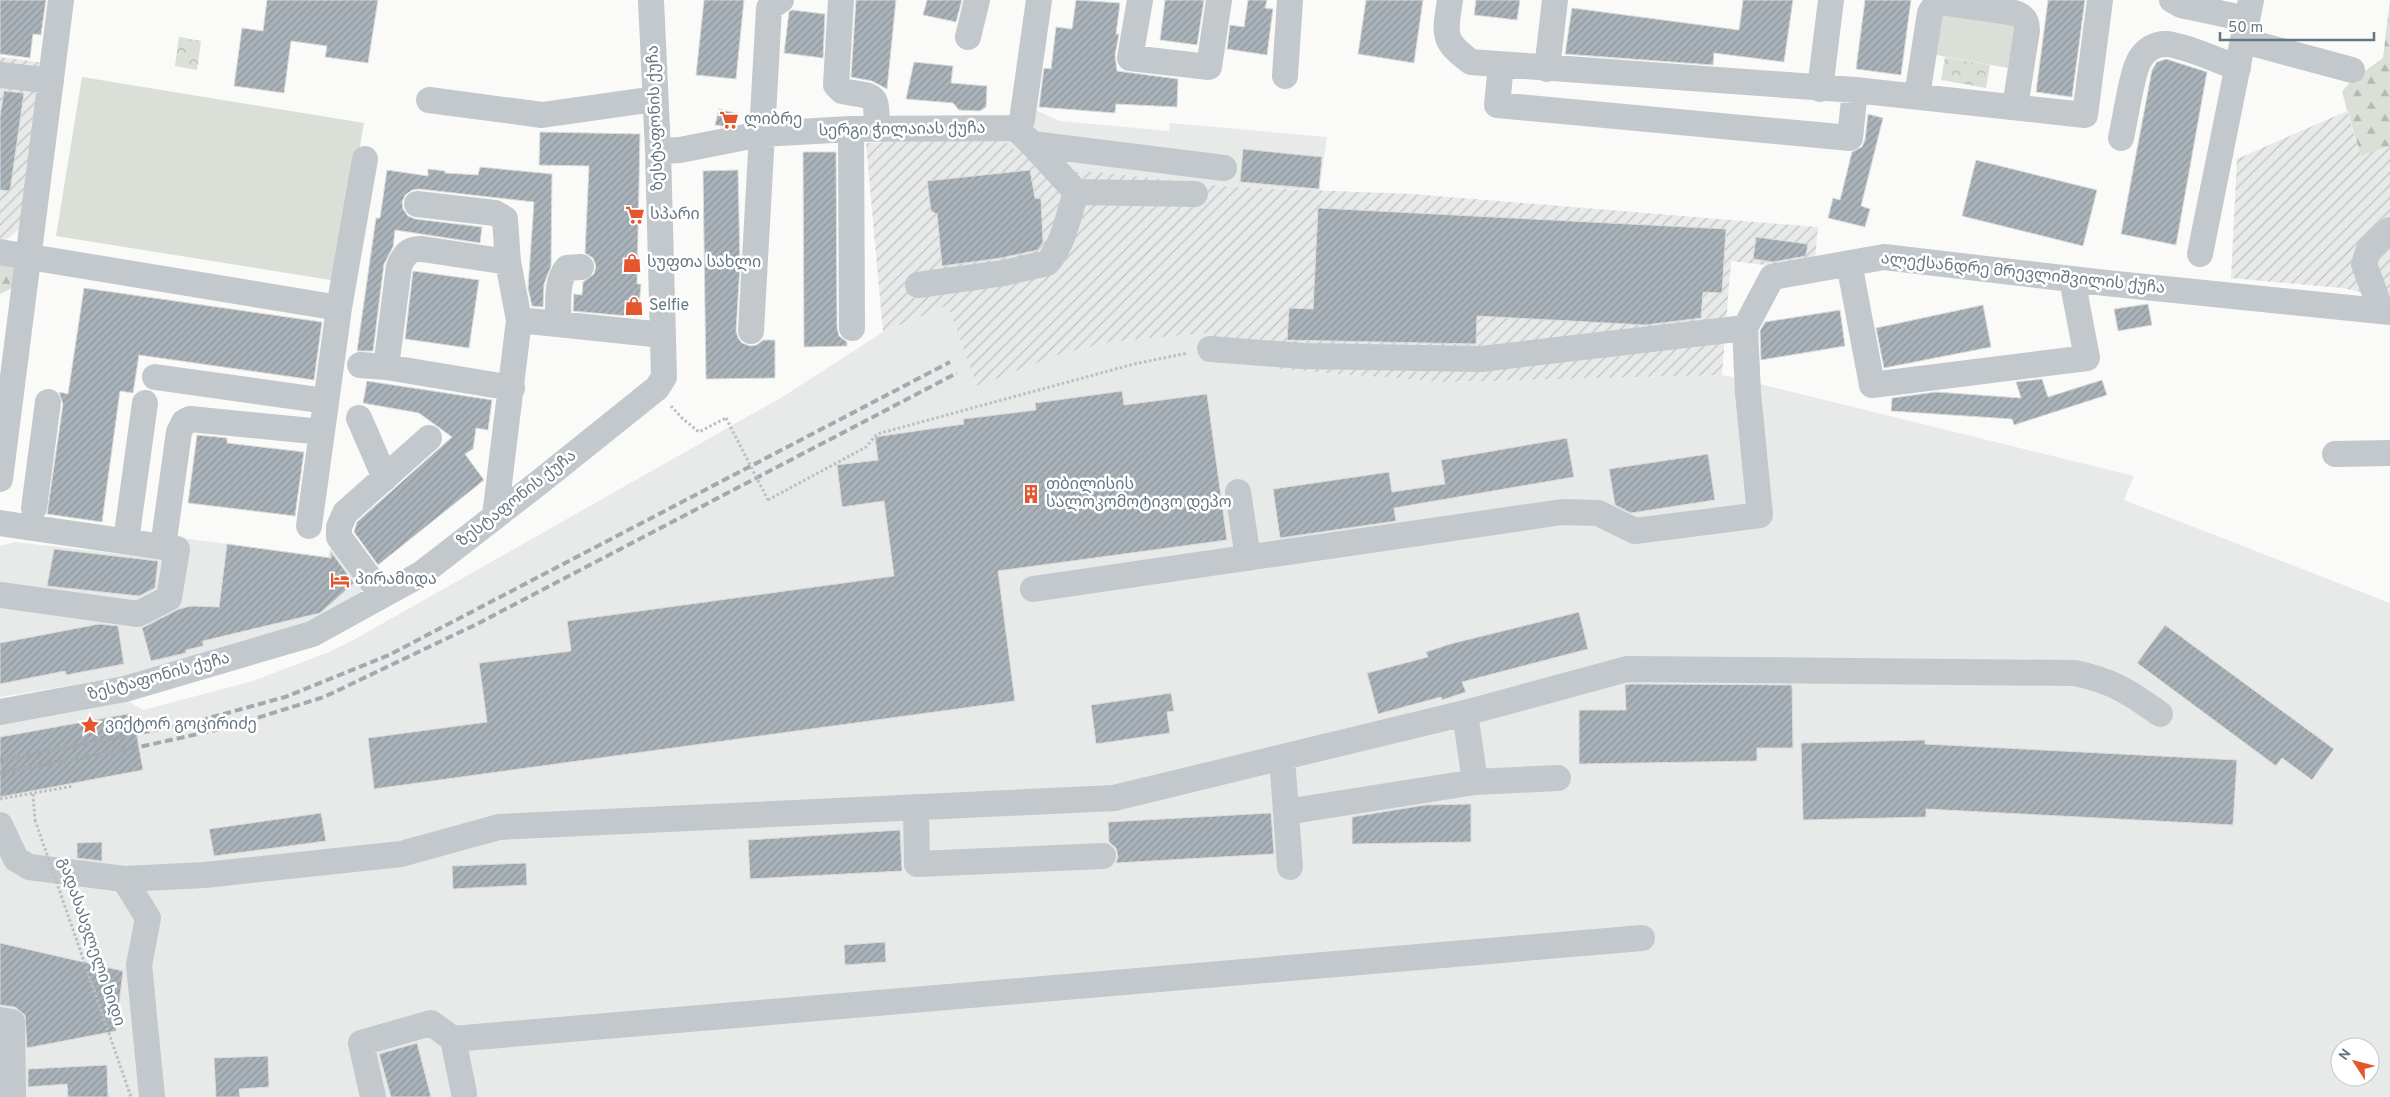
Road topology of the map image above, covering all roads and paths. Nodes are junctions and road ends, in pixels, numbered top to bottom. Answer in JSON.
{"nodes":[{"id":1,"x":61,"y":0,"type":"edge"},
{"id":2,"x":651,"y":0,"type":"edge"},
{"id":3,"x":781,"y":0,"type":"edge"},
{"id":4,"x":841,"y":0,"type":"edge"},
{"id":5,"x":977,"y":0,"type":"edge"},
{"id":6,"x":1039,"y":0,"type":"edge"},
{"id":7,"x":1140,"y":0,"type":"edge"},
{"id":8,"x":1219,"y":0,"type":"edge"},
{"id":9,"x":1290,"y":0,"type":"edge"},
{"id":10,"x":1450,"y":0,"type":"edge"},
{"id":11,"x":1555,"y":0,"type":"edge"},
{"id":12,"x":1831,"y":0,"type":"edge"},
{"id":13,"x":2100,"y":0,"type":"edge"},
{"id":14,"x":2172,"y":0,"type":"edge"},
{"id":15,"x":2247,"y":20,"type":"edge"},
{"id":16,"x":968,"y":37,"type":"dead end"},
{"id":17,"x":1501,"y":65,"type":"junction"},
{"id":18,"x":2238,"y":68,"type":"junction"},
{"id":19,"x":1547,"y":69,"type":"junction"},
{"id":20,"x":2352,"y":70,"type":"dead end"},
{"id":21,"x":0,"y":75,"type":"edge"},
{"id":22,"x":1285,"y":76,"type":"dead end"},
{"id":23,"x":51,"y":81,"type":"junction"},
{"id":24,"x":1820,"y":89,"type":"junction"},
{"id":25,"x":1856,"y":90,"type":"junction"},
{"id":26,"x":1917,"y":96,"type":"junction"},
{"id":27,"x":655,"y":99,"type":"junction"},
{"id":28,"x":430,"y":100,"type":"dead end"},
{"id":29,"x":2014,"y":108,"type":"junction"},
{"id":30,"x":851,"y":129,"type":"junction"},
{"id":31,"x":877,"y":129,"type":"junction"},
{"id":32,"x":760,"y":134,"type":"junction"},
{"id":33,"x":1024,"y":136,"type":"junction"},
{"id":34,"x":2121,"y":138,"type":"dead end"},
{"id":35,"x":658,"y":151,"type":"junction"},
{"id":36,"x":365,"y":159,"type":"dead end"},
{"id":37,"x":1224,"y":168,"type":"dead end"},
{"id":38,"x":1076,"y":192,"type":"junction"},
{"id":39,"x":1195,"y":194,"type":"dead end"},
{"id":40,"x":417,"y":204,"type":"dead end"},
{"id":41,"x":2390,"y":230,"type":"edge"},
{"id":42,"x":0,"y":252,"type":"edge"},
{"id":43,"x":2200,"y":254,"type":"dead end"},
{"id":44,"x":29,"y":257,"type":"junction"},
{"id":45,"x":508,"y":262,"type":"junction"},
{"id":46,"x":1849,"y":263,"type":"junction"},
{"id":47,"x":581,"y":268,"type":"dead end"},
{"id":48,"x":2072,"y":280,"type":"junction"},
{"id":49,"x":918,"y":285,"type":"dead end"},
{"id":50,"x":339,"y":308,"type":"junction"},
{"id":51,"x":2386,"y":311,"type":"edge"},
{"id":52,"x":519,"y":320,"type":"junction"},
{"id":53,"x":558,"y":324,"type":"junction"},
{"id":54,"x":852,"y":328,"type":"dead end"},
{"id":55,"x":1745,"y":328,"type":"junction"},
{"id":56,"x":751,"y":331,"type":"dead end"},
{"id":57,"x":663,"y":335,"type":"junction"},
{"id":58,"x":1210,"y":348,"type":"joint"},
{"id":59,"x":360,"y":365,"type":"dead end"},
{"id":60,"x":386,"y":367,"type":"junction"},
{"id":61,"x":155,"y":377,"type":"dead end"},
{"id":62,"x":512,"y":388,"type":"junction"},
{"id":63,"x":656,"y":388,"type":"junction"},
{"id":64,"x":326,"y":401,"type":"junction"},
{"id":65,"x":48,"y":402,"type":"dead end"},
{"id":66,"x":144,"y":403,"type":"dead end"},
{"id":67,"x":359,"y":418,"type":"dead end"},
{"id":68,"x":322,"y":432,"type":"junction"},
{"id":69,"x":429,"y":438,"type":"dead end"},
{"id":70,"x":5,"y":440,"type":"junction"},
{"id":71,"x":43,"y":445,"type":"junction"},
{"id":72,"x":2390,"y":453,"type":"edge"},
{"id":73,"x":2335,"y":454,"type":"dead end"},
{"id":74,"x":385,"y":478,"type":"junction"},
{"id":75,"x":0,"y":479,"type":"edge"},
{"id":76,"x":1238,"y":492,"type":"dead end"},
{"id":77,"x":34,"y":508,"type":"dead end"},
{"id":78,"x":495,"y":516,"type":"junction"},
{"id":79,"x":0,"y":523,"type":"edge"},
{"id":80,"x":310,"y":526,"type":"dead end"},
{"id":81,"x":126,"y":541,"type":"junction"},
{"id":82,"x":164,"y":547,"type":"junction"},
{"id":83,"x":1248,"y":558,"type":"junction"},
{"id":84,"x":1033,"y":588,"type":"dead end"},
{"id":85,"x":0,"y":595,"type":"edge"},
{"id":86,"x":382,"y":595,"type":"junction"},
{"id":87,"x":0,"y":712,"type":"edge"},
{"id":88,"x":1466,"y":713,"type":"junction"},
{"id":89,"x":2160,"y":714,"type":"dead end"},
{"id":90,"x":1282,"y":758,"type":"junction"},
{"id":91,"x":1558,"y":778,"type":"dead end"},
{"id":92,"x":1475,"y":782,"type":"junction"},
{"id":93,"x":73,"y":786,"type":"dead end"},
{"id":94,"x":33,"y":794,"type":"junction"},
{"id":95,"x":0,"y":799,"type":"edge"},
{"id":96,"x":916,"y":807,"type":"junction"},
{"id":97,"x":1286,"y":812,"type":"junction"},
{"id":98,"x":0,"y":825,"type":"edge"},
{"id":99,"x":1103,"y":856,"type":"dead end"},
{"id":100,"x":1290,"y":867,"type":"dead end"},
{"id":101,"x":124,"y":879,"type":"junction"},
{"id":102,"x":1642,"y":938,"type":"dead end"},
{"id":103,"x":0,"y":1020,"type":"edge"},
{"id":104,"x":453,"y":1039,"type":"junction"},
{"id":105,"x":464,"y":1093,"type":"dead end"},
{"id":106,"x":12,"y":1097,"type":"edge"},
{"id":107,"x":131,"y":1097,"type":"edge"},
{"id":108,"x":152,"y":1097,"type":"edge"},
{"id":109,"x":373,"y":1097,"type":"edge"}],
"edges":[{"from":1,"to":23,"type":"street"},
{"from":2,"to":27,"type":"street","name":"ზესტაფონის ქუჩა"},
{"from":3,"to":32,"type":"street"},
{"from":4,"to":31,"type":"street"},
{"from":5,"to":16,"type":"street"},
{"from":6,"to":33,"type":"street"},
{"from":7,"to":8,"type":"street"},
{"from":9,"to":22,"type":"street"},
{"from":10,"to":17,"type":"street"},
{"from":11,"to":19,"type":"street"},
{"from":12,"to":24,"type":"street"},
{"from":13,"to":29,"type":"street"},
{"from":14,"to":15,"type":"street"},
{"from":15,"to":18,"type":"street"},
{"from":15,"to":20,"type":"street"},
{"from":17,"to":19,"type":"street"},
{"from":17,"to":25,"type":"street"},
{"from":18,"to":34,"type":"street"},
{"from":18,"to":43,"type":"street"},
{"from":19,"to":24,"type":"street"},
{"from":21,"to":23,"type":"street"},
{"from":23,"to":44,"type":"street"},
{"from":24,"to":25,"type":"street"},
{"from":25,"to":26,"type":"street"},
{"from":26,"to":29,"type":"street"},
{"from":26,"to":29,"type":"street"},
{"from":27,"to":28,"type":"street"},
{"from":27,"to":35,"type":"street","name":"ზესტაფონის ქუჩა"},
{"from":30,"to":31,"type":"street","name":"სერგი ჭილაიას ქუჩა"},
{"from":30,"to":32,"type":"street","name":"სერგი ჭილაიას ქუჩა"},
{"from":30,"to":54,"type":"street"},
{"from":31,"to":33,"type":"street","name":"სერგი ჭილაიას ქუჩა"},
{"from":32,"to":35,"type":"street","name":"სერგი ჭილაიას ქუჩა"},
{"from":32,"to":56,"type":"street"},
{"from":33,"to":37,"type":"street","name":"სერგი ჭილაიას ქუჩა"},
{"from":33,"to":38,"type":"street"},
{"from":35,"to":57,"type":"street","name":"ზესტაფონის ქუჩა"},
{"from":36,"to":50,"type":"street"},
{"from":38,"to":39,"type":"street"},
{"from":38,"to":49,"type":"street"},
{"from":40,"to":45,"type":"street"},
{"from":41,"to":51,"type":"street"},
{"from":42,"to":44,"type":"street"},
{"from":44,"to":50,"type":"street"},
{"from":44,"to":70,"type":"street"},
{"from":45,"to":52,"type":"street"},
{"from":45,"to":60,"type":"street"},
{"from":46,"to":48,"type":"street","name":"ალექსანდრე მრევლიშვილის ქუჩა"},
{"from":46,"to":48,"type":"street"},
{"from":46,"to":55,"type":"street","name":"ალექსანდრე მრევლიშვილის ქუჩა"},
{"from":47,"to":53,"type":"street"},
{"from":48,"to":51,"type":"street","name":"ალექსანდრე მრევლიშვილის ქუჩა"},
{"from":50,"to":64,"type":"street"},
{"from":52,"to":53,"type":"street"},
{"from":52,"to":62,"type":"street"},
{"from":53,"to":57,"type":"street"},
{"from":55,"to":58,"type":"street"},
{"from":55,"to":83,"type":"street"},
{"from":57,"to":63,"type":"street","name":"ზესტაფონის ქუჩა"},
{"from":58,"to":63,"type":"path","bridge":true},
{"from":59,"to":60,"type":"street"},
{"from":60,"to":62,"type":"street"},
{"from":61,"to":64,"type":"street"},
{"from":62,"to":78,"type":"street"},
{"from":63,"to":78,"type":"street","name":"ზესტაფონის ქუჩა"},
{"from":64,"to":68,"type":"street"},
{"from":65,"to":71,"type":"street"},
{"from":66,"to":81,"type":"street"},
{"from":67,"to":74,"type":"street"},
{"from":68,"to":80,"type":"street"},
{"from":68,"to":82,"type":"street"},
{"from":69,"to":74,"type":"street"},
{"from":70,"to":71,"type":"street"},
{"from":70,"to":75,"type":"street"},
{"from":71,"to":77,"type":"street"},
{"from":72,"to":73,"type":"street"},
{"from":74,"to":86,"type":"street"},
{"from":76,"to":83,"type":"street"},
{"from":78,"to":86,"type":"street","name":"ზესტაფონის ქუჩა"},
{"from":79,"to":81,"type":"street"},
{"from":81,"to":82,"type":"street"},
{"from":82,"to":85,"type":"street"},
{"from":83,"to":84,"type":"street"},
{"from":86,"to":87,"type":"street","name":"ზესტაფონის ქუჩა"},
{"from":88,"to":89,"type":"street"},
{"from":88,"to":90,"type":"street"},
{"from":88,"to":92,"type":"street"},
{"from":90,"to":96,"type":"street"},
{"from":90,"to":97,"type":"street"},
{"from":91,"to":92,"type":"street"},
{"from":92,"to":97,"type":"street"},
{"from":93,"to":94,"type":"path"},
{"from":94,"to":95,"type":"path"},
{"from":94,"to":107,"type":"path","name":"გადასასვლელი ხიდი","bridge":true},
{"from":96,"to":99,"type":"street"},
{"from":96,"to":101,"type":"street"},
{"from":97,"to":100,"type":"street"},
{"from":98,"to":101,"type":"street"},
{"from":101,"to":108,"type":"street"},
{"from":102,"to":104,"type":"street"},
{"from":103,"to":106,"type":"street"},
{"from":104,"to":105,"type":"street"},
{"from":104,"to":109,"type":"street"}]}
